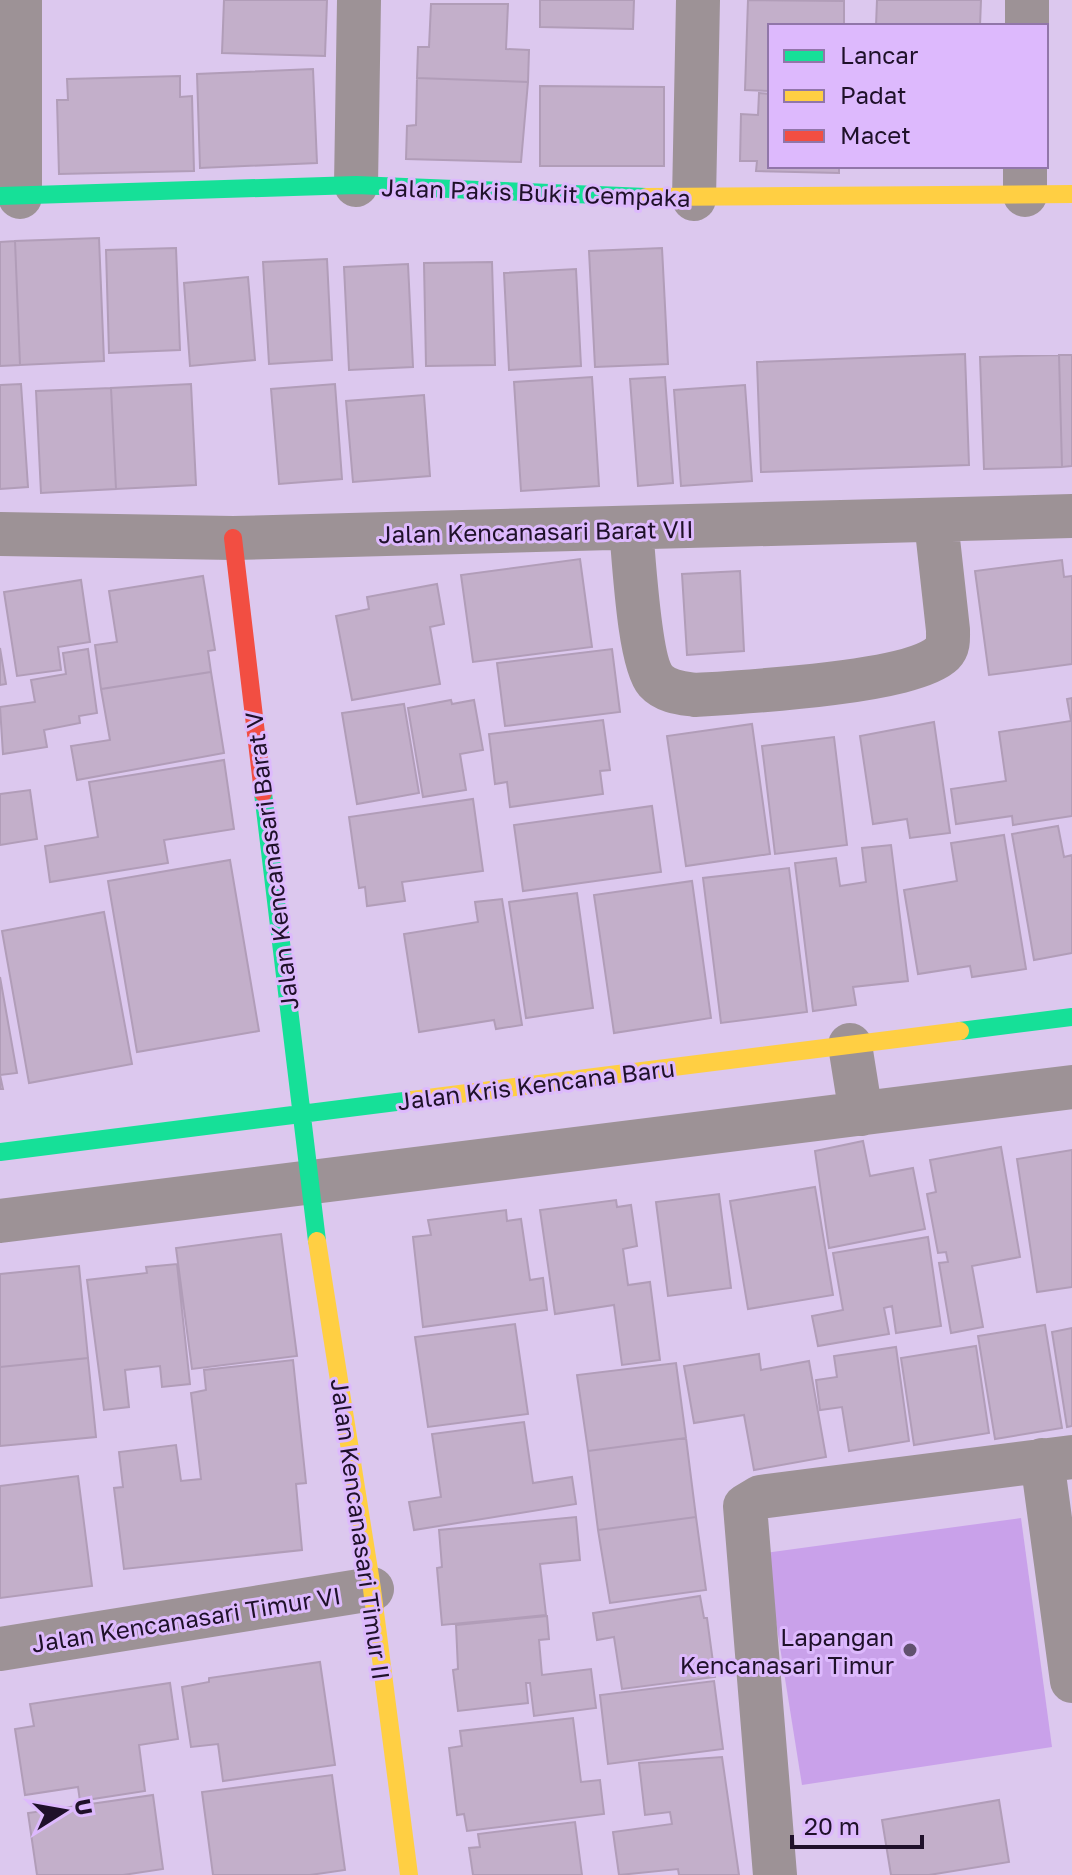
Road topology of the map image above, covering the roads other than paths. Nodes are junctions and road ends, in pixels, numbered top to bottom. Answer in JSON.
{"nodes":[{"id":1,"x":20,"y":0,"type":"edge"},
{"id":2,"x":359,"y":0,"type":"edge"},
{"id":3,"x":698,"y":0,"type":"edge"},
{"id":4,"x":1027,"y":0,"type":"edge"},
{"id":5,"x":1027,"y":24,"type":"edge"},
{"id":6,"x":1025,"y":181,"type":"edge"},
{"id":7,"x":356,"y":185,"type":"junction"},
{"id":8,"x":1072,"y":194,"type":"edge"},
{"id":9,"x":10,"y":197,"type":"edge"},
{"id":10,"x":694,"y":199,"type":"junction"},
{"id":11,"x":1072,"y":516,"type":"edge"},
{"id":12,"x":936,"y":521,"type":"junction"},
{"id":13,"x":631,"y":529,"type":"junction"},
{"id":14,"x":0,"y":534,"type":"edge"},
{"id":15,"x":233,"y":538,"type":"junction"},
{"id":16,"x":1072,"y":1017,"type":"edge"},
{"id":17,"x":850,"y":1045,"type":"junction"},
{"id":18,"x":1072,"y":1087,"type":"edge"},
{"id":19,"x":300,"y":1114,"type":"junction"},
{"id":20,"x":861,"y":1114,"type":"junction"},
{"id":21,"x":0,"y":1152,"type":"edge"},
{"id":22,"x":308,"y":1184,"type":"junction"},
{"id":23,"x":0,"y":1221,"type":"edge"},
{"id":24,"x":1057,"y":1458,"type":"edge"},
{"id":25,"x":372,"y":1589,"type":"junction"},
{"id":26,"x":0,"y":1649,"type":"edge"},
{"id":27,"x":1072,"y":1681,"type":"edge"},
{"id":28,"x":409,"y":1875,"type":"edge"},
{"id":29,"x":775,"y":1875,"type":"edge"}],
"edges":[{"from":1,"to":9,"type":"street"},
{"from":2,"to":7,"type":"street"},
{"from":3,"to":10,"type":"street"},
{"from":4,"to":5,"type":"street"},
{"from":6,"to":8,"type":"street","name":"Jalan Pakis Bukit Cempaka"},
{"from":6,"to":10,"type":"street","name":"Jalan Pakis Bukit Cempaka"},
{"from":7,"to":9,"type":"street","name":"Jalan Pakis Bukit Cempaka"},
{"from":7,"to":10,"type":"street","name":"Jalan Pakis Bukit Cempaka"},
{"from":11,"to":12,"type":"street","name":"Jalan Kencanasari Barat VII"},
{"from":12,"to":13,"type":"street","name":"Jalan Kencanasari Barat VII"},
{"from":12,"to":13,"type":"street"},
{"from":13,"to":15,"type":"street","name":"Jalan Kencanasari Barat VII"},
{"from":14,"to":15,"type":"street","name":"Jalan Kencanasari Barat VII"},
{"from":15,"to":19,"type":"street","name":"Jalan Kencanasari Barat V"},
{"from":16,"to":17,"type":"street","name":"Jalan Kris Kencana Baru"},
{"from":17,"to":19,"type":"street","name":"Jalan Kris Kencana Baru"},
{"from":17,"to":20,"type":"street"},
{"from":18,"to":20,"type":"street"},
{"from":19,"to":21,"type":"street","name":"Jalan Kris Kencana Baru"},
{"from":19,"to":22,"type":"street","name":"Jalan Kencanasari Barat V"},
{"from":20,"to":22,"type":"street"},
{"from":22,"to":23,"type":"street"},
{"from":22,"to":25,"type":"street","name":"Jalan Kencanasari Timur II"},
{"from":24,"to":27,"type":"street"},
{"from":24,"to":29,"type":"street"},
{"from":25,"to":26,"type":"street","name":"Jalan Kencanasari Timur VI"},
{"from":25,"to":28,"type":"street","name":"Jalan Kencanasari Timur II"}]}
